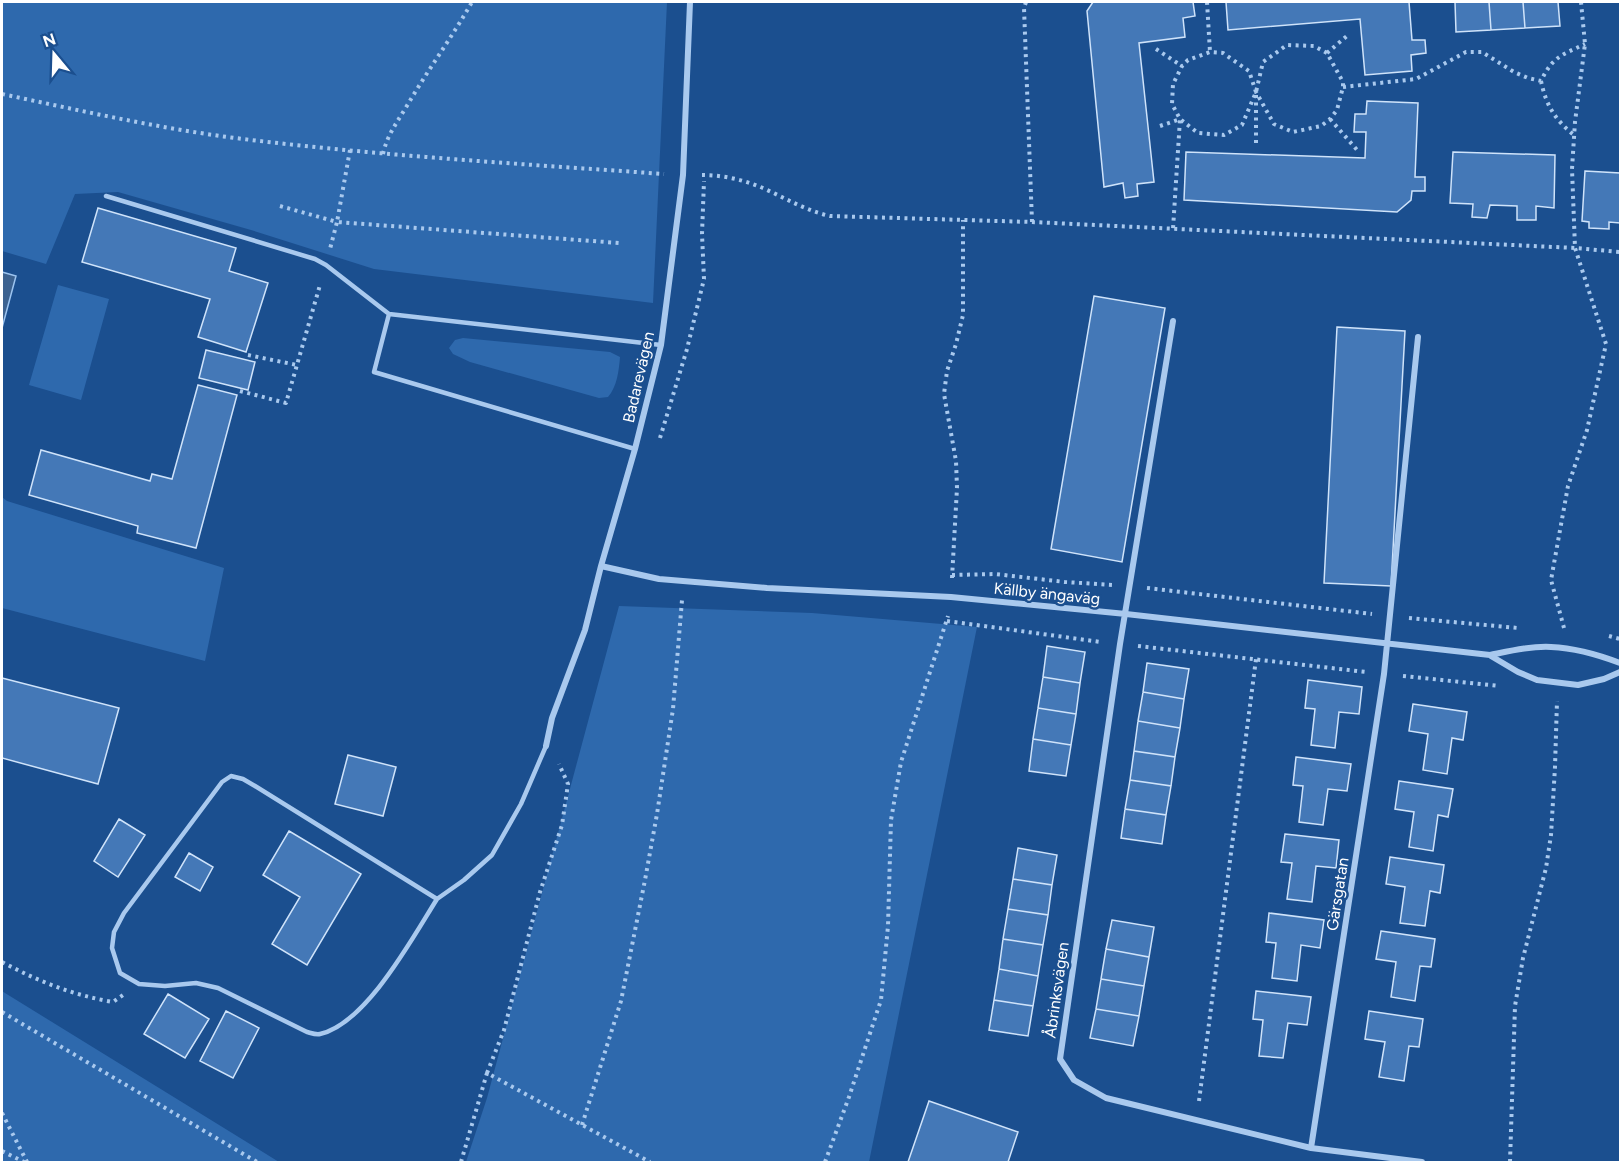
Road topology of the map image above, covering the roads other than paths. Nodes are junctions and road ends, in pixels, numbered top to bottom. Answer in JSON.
{"nodes":[{"id":1,"x":690,"y":2,"type":"edge"},
{"id":2,"x":106,"y":196,"type":"dead end"},
{"id":3,"x":389,"y":314,"type":"junction"},
{"id":4,"x":1173,"y":321,"type":"dead end"},
{"id":5,"x":1418,"y":337,"type":"dead end"},
{"id":6,"x":661,"y":345,"type":"junction"},
{"id":7,"x":635,"y":449,"type":"junction"},
{"id":8,"x":601,"y":566,"type":"junction"},
{"id":9,"x":1126,"y":614,"type":"junction"},
{"id":10,"x":1388,"y":643,"type":"junction"},
{"id":11,"x":1490,"y":655,"type":"junction"},
{"id":12,"x":1620,"y":663,"type":"edge"},
{"id":13,"x":1620,"y":672,"type":"edge"},
{"id":14,"x":546,"y":746,"type":"joint"},
{"id":15,"x":437,"y":900,"type":"junction"},
{"id":16,"x":1311,"y":1148,"type":"junction"},
{"id":17,"x":1422,"y":1162,"type":"edge"}],
"edges":[{"from":1,"to":6,"type":"street","name":"Badarevägen"},
{"from":2,"to":3,"type":"lane"},
{"from":3,"to":6,"type":"lane"},
{"from":3,"to":7,"type":"lane"},
{"from":4,"to":9,"type":"street","name":"Åbrinksvägen"},
{"from":5,"to":10,"type":"street","name":"Gärsgatan"},
{"from":6,"to":7,"type":"street","name":"Badarevägen"},
{"from":7,"to":8,"type":"street","name":"Badarevägen"},
{"from":8,"to":9,"type":"street","name":"Källby ängaväg"},
{"from":8,"to":14,"type":"street","name":"Badarevägen"},
{"from":9,"to":10,"type":"street","name":"Källby ängaväg"},
{"from":9,"to":16,"type":"street","name":"Åbrinksvägen"},
{"from":10,"to":11,"type":"street","name":"Källby ängaväg"},
{"from":10,"to":16,"type":"street","name":"Gärsgatan"},
{"from":11,"to":12,"type":"street","name":"Källby ängaväg"},
{"from":11,"to":13,"type":"street","name":"Källby ängaväg"},
{"from":14,"to":15,"type":"lane"},
{"from":15,"to":15,"type":"lane"},
{"from":16,"to":17,"type":"street","name":"Åbrinksvägen"}]}
